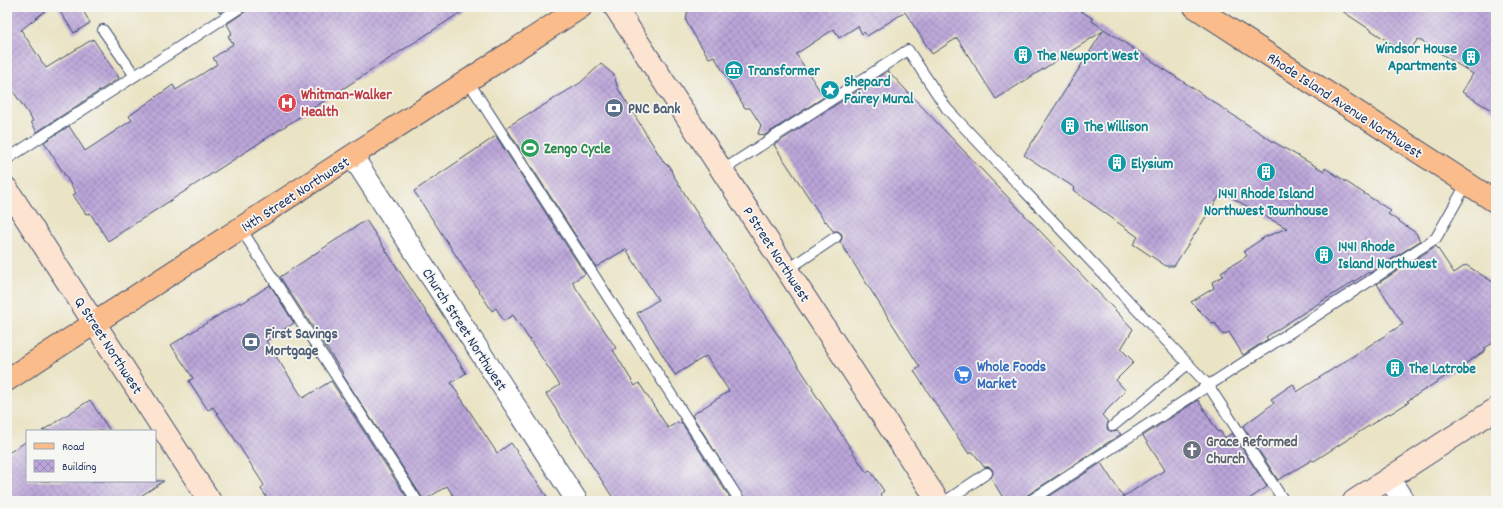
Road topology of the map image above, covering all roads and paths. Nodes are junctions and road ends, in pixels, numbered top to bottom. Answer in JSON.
{"nodes":[{"id":1,"x":241,"y":7,"type":"edge"},
{"id":2,"x":581,"y":7,"type":"edge"},
{"id":3,"x":615,"y":7,"type":"edge"},
{"id":4,"x":1195,"y":7,"type":"edge"},
{"id":5,"x":103,"y":30,"type":"dead end"},
{"id":6,"x":135,"y":76,"type":"junction"},
{"id":7,"x":468,"y":81,"type":"junction"},
{"id":8,"x":353,"y":156,"type":"junction"},
{"id":9,"x":7,"y":159,"type":"edge"},
{"id":10,"x":723,"y":170,"type":"junction"},
{"id":11,"x":1467,"y":183,"type":"junction"},
{"id":12,"x":7,"y":189,"type":"edge"},
{"id":13,"x":1496,"y":202,"type":"edge"},
{"id":14,"x":241,"y":229,"type":"junction"},
{"id":15,"x":836,"y":237,"type":"dead end"},
{"id":16,"x":788,"y":270,"type":"junction"},
{"id":17,"x":94,"y":323,"type":"junction"},
{"id":18,"x":1188,"y":364,"type":"junction"},
{"id":19,"x":7,"y":380,"type":"edge"},
{"id":20,"x":1208,"y":386,"type":"junction"},
{"id":21,"x":1496,"y":409,"type":"edge"},
{"id":22,"x":1113,"y":426,"type":"dead end"},
{"id":23,"x":987,"y":473,"type":"dead end"},
{"id":24,"x":1389,"y":479,"type":"junction"},
{"id":25,"x":210,"y":501,"type":"edge"},
{"id":26,"x":416,"y":501,"type":"edge"},
{"id":27,"x":577,"y":501,"type":"edge"},
{"id":28,"x":740,"y":501,"type":"edge"},
{"id":29,"x":938,"y":501,"type":"edge"},
{"id":30,"x":946,"y":501,"type":"edge"},
{"id":31,"x":1030,"y":501,"type":"edge"},
{"id":32,"x":1284,"y":501,"type":"edge"},
{"id":33,"x":1354,"y":501,"type":"edge"},
{"id":34,"x":1404,"y":501,"type":"edge"}],
"edges":[{"from":1,"to":6,"type":"lane"},
{"from":2,"to":7,"type":"main road","name":"14th Street Northwest"},
{"from":3,"to":10,"type":"main road","name":"P Street Northwest"},
{"from":4,"to":11,"type":"main road","name":"Rhode Island Avenue Northwest"},
{"from":5,"to":6,"type":"lane"},
{"from":6,"to":9,"type":"lane"},
{"from":7,"to":8,"type":"main road","name":"14th Street Northwest"},
{"from":7,"to":28,"type":"lane"},
{"from":8,"to":14,"type":"main road","name":"14th Street Northwest"},
{"from":8,"to":27,"type":"street","name":"Church Street Northwest"},
{"from":10,"to":16,"type":"main road","name":"P Street Northwest"},
{"from":10,"to":18,"type":"lane"},
{"from":11,"to":13,"type":"main road","name":"Rhode Island Avenue Northwest"},
{"from":11,"to":20,"type":"lane"},
{"from":12,"to":17,"type":"main road","name":"Q Street Northwest"},
{"from":14,"to":17,"type":"main road","name":"14th Street Northwest"},
{"from":14,"to":26,"type":"lane"},
{"from":15,"to":16,"type":"lane"},
{"from":16,"to":29,"type":"main road","name":"P Street Northwest"},
{"from":17,"to":19,"type":"main road","name":"14th Street Northwest"},
{"from":17,"to":25,"type":"main road","name":"Q Street Northwest"},
{"from":18,"to":20,"type":"lane"},
{"from":18,"to":22,"type":"lane"},
{"from":20,"to":31,"type":"lane"},
{"from":20,"to":32,"type":"lane"},
{"from":21,"to":24,"type":"main road"},
{"from":23,"to":30,"type":"lane"},
{"from":24,"to":33,"type":"main road"},
{"from":24,"to":34,"type":"street"}]}
